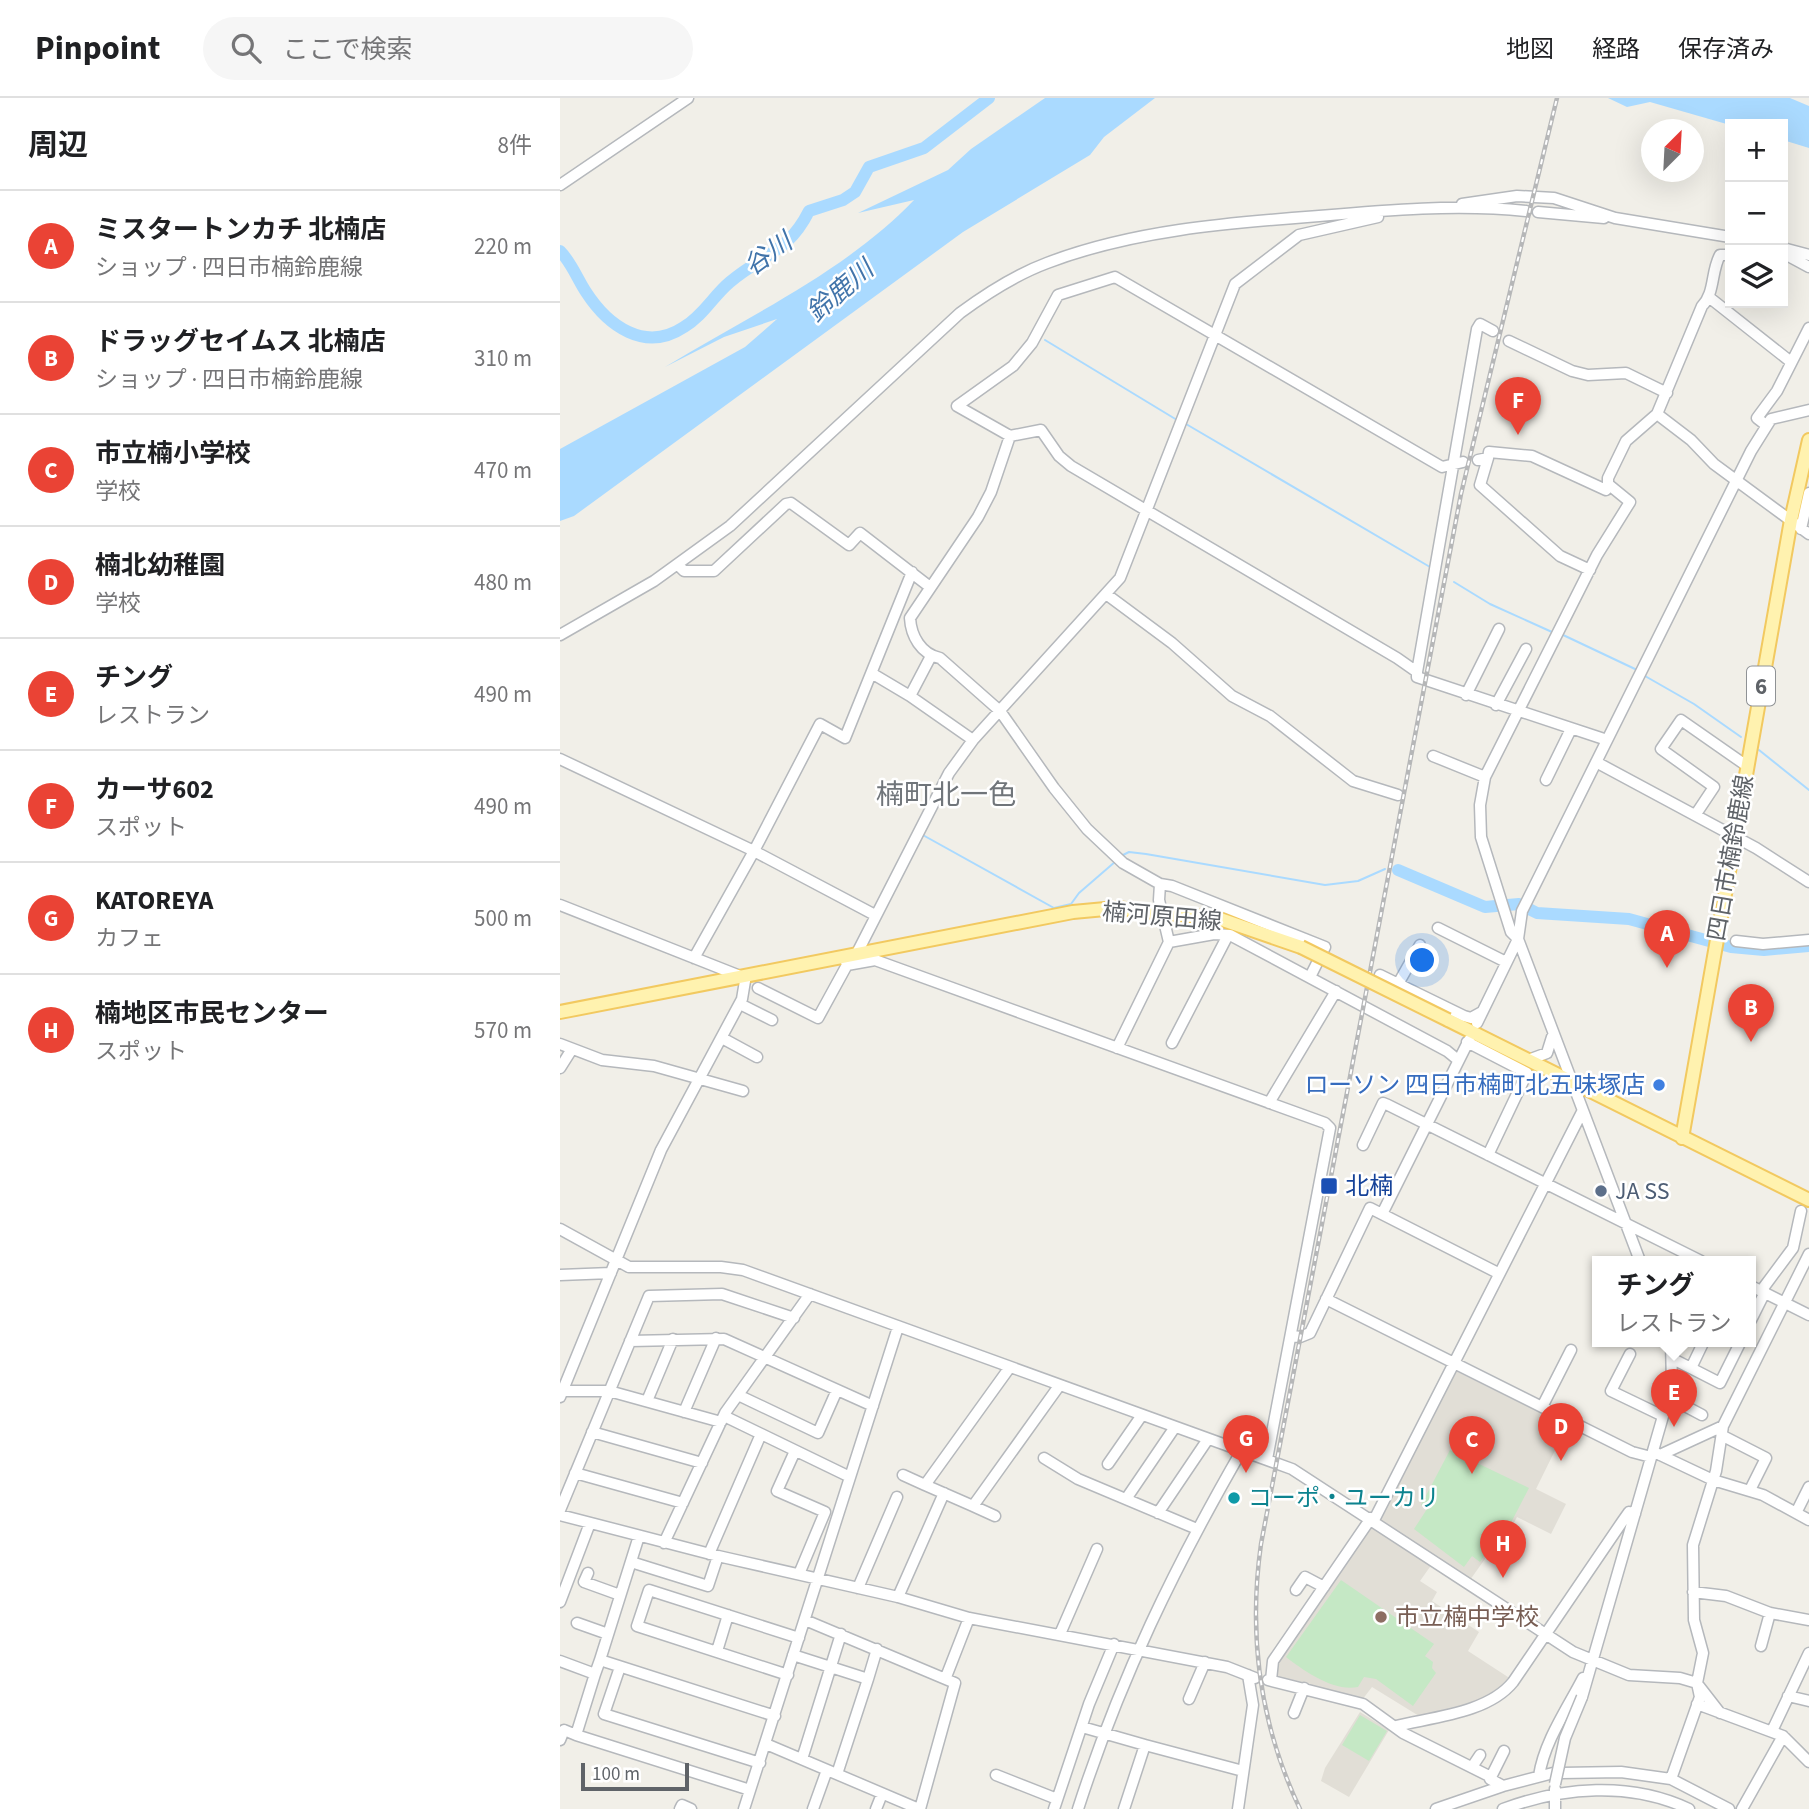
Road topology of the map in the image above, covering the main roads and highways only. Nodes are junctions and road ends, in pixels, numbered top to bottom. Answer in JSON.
{"nodes":[{"id":1,"x":1809,"y":440,"type":"edge"},
{"id":2,"x":1800,"y":528,"type":"edge"},
{"id":3,"x":560,"y":1012,"type":"edge"},
{"id":4,"x":1682,"y":1138,"type":"junction"},
{"id":5,"x":1805,"y":1206,"type":"edge"}],
"edges":[{"from":1,"to":2,"type":"main road","name":"四日市楠鈴鹿線","number":"6"},
{"from":2,"to":4,"type":"main road","name":"四日市楠鈴鹿線","number":"6"},
{"from":3,"to":4,"type":"main road","name":"楠河原田線","bridge":true},
{"from":4,"to":5,"type":"main road"}]}
